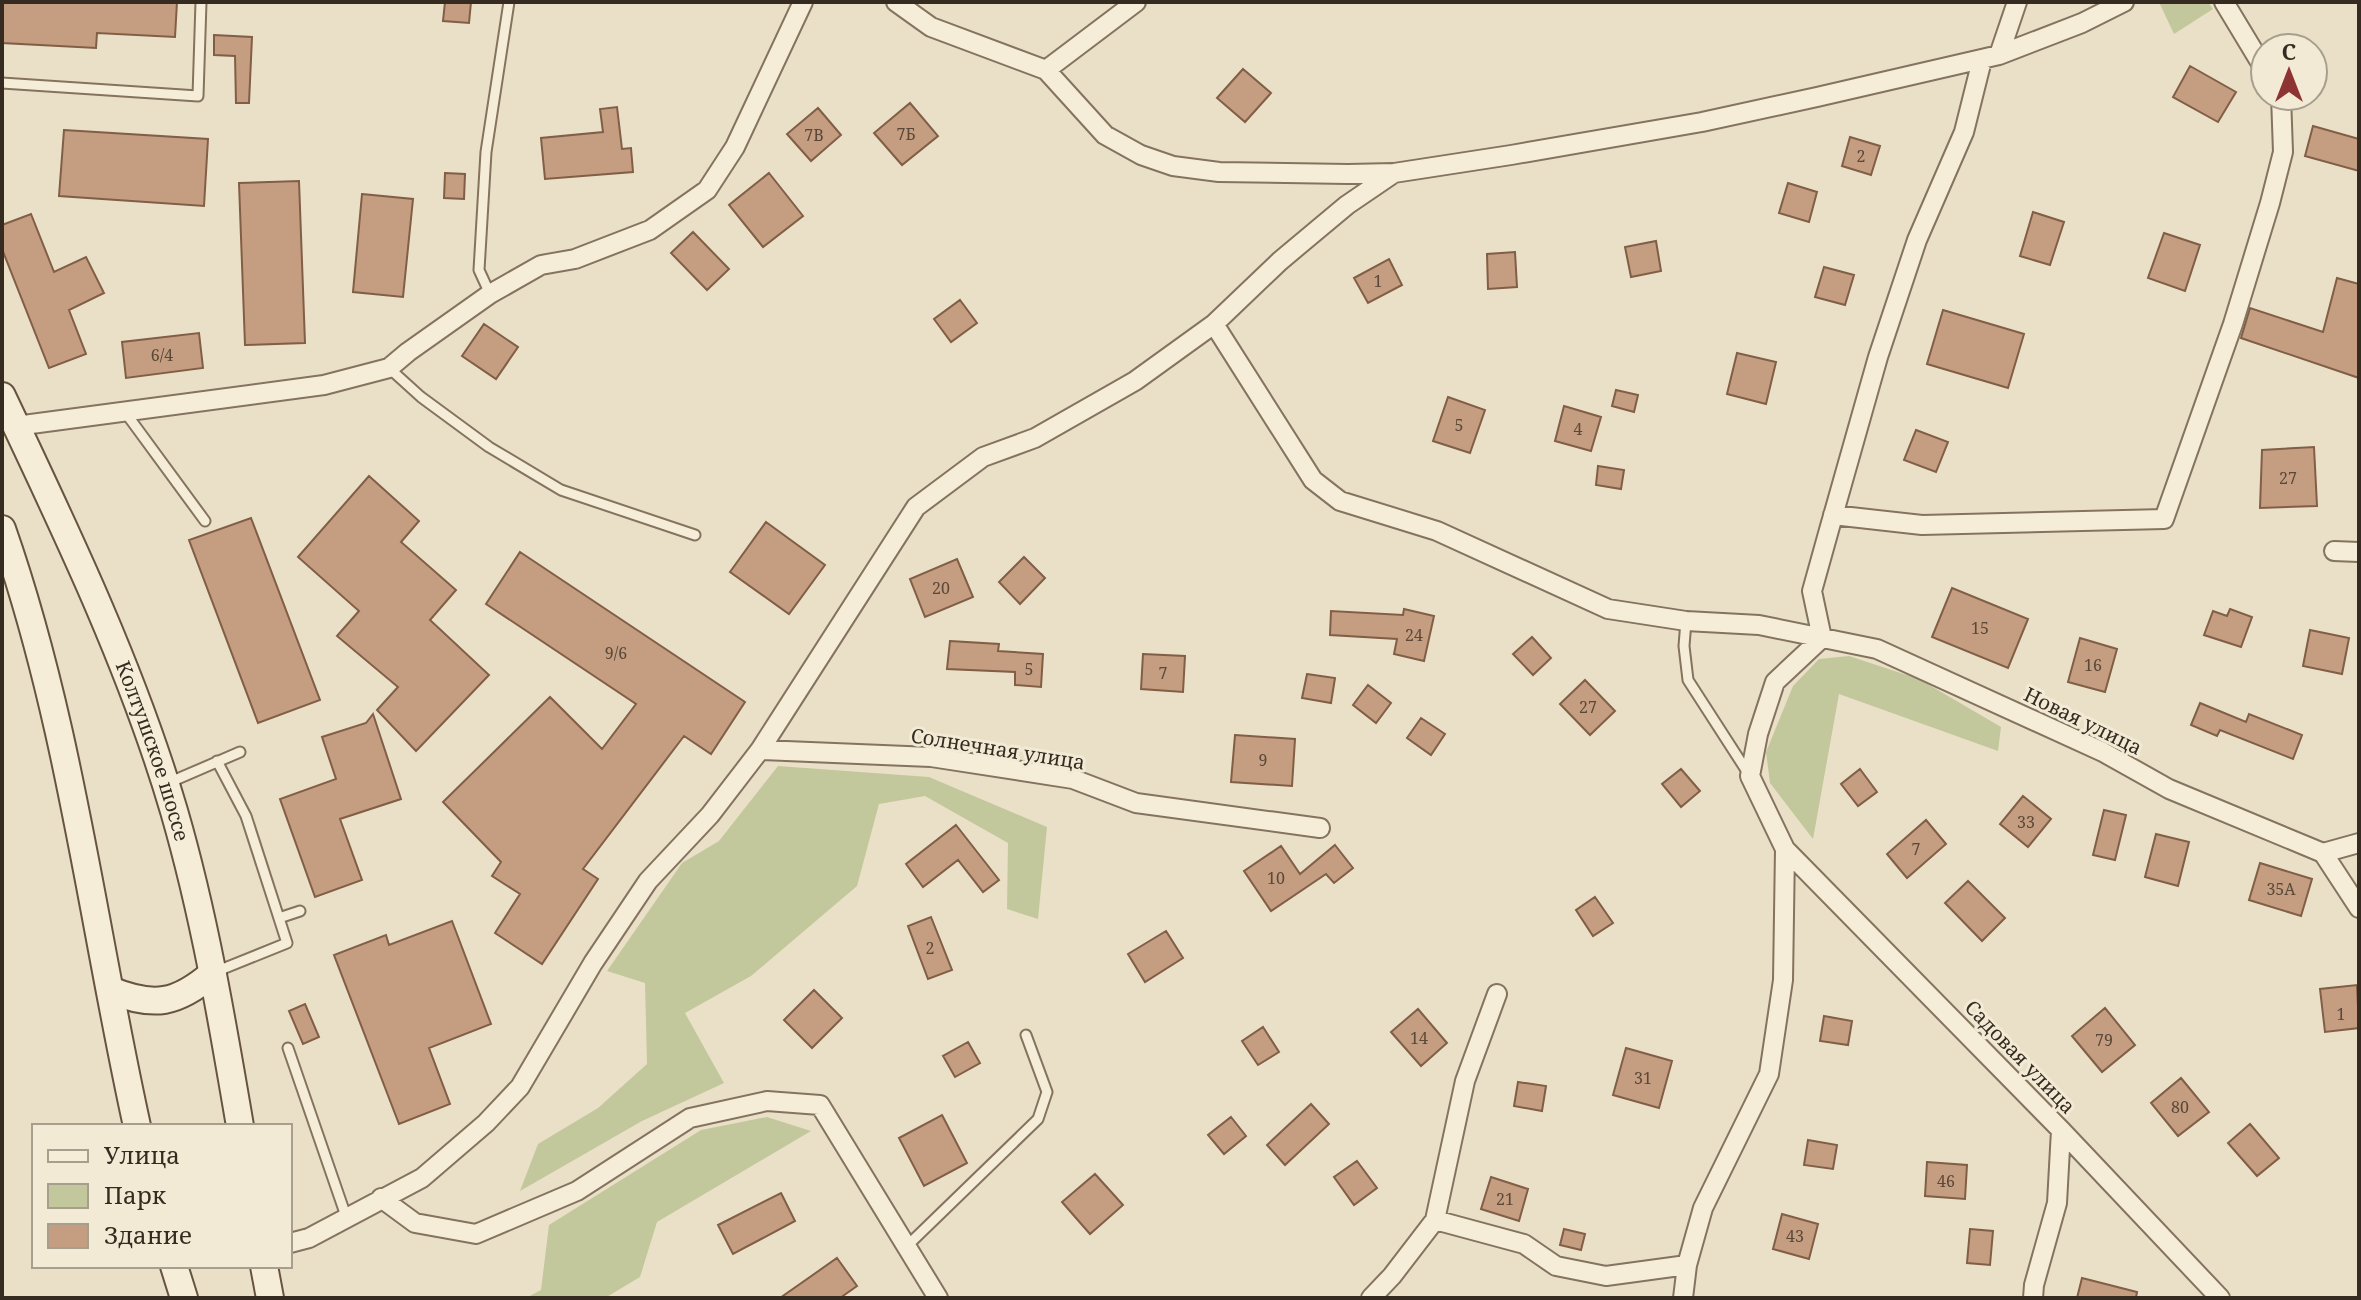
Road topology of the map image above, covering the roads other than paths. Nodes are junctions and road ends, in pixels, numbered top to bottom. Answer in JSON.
{"nodes":[{"id":1,"x":201,"y":2,"type":"edge"},
{"id":2,"x":509,"y":2,"type":"edge"},
{"id":3,"x":803,"y":2,"type":"edge"},
{"id":4,"x":896,"y":2,"type":"edge"},
{"id":5,"x":1136,"y":2,"type":"edge"},
{"id":6,"x":2017,"y":2,"type":"edge"},
{"id":7,"x":2124,"y":2,"type":"edge"},
{"id":8,"x":2224,"y":2,"type":"edge"},
{"id":9,"x":2249,"y":43,"type":"edge"},
{"id":10,"x":1991,"y":57,"type":"junction"},
{"id":11,"x":1046,"y":70,"type":"junction"},
{"id":12,"x":2,"y":83,"type":"edge"},
{"id":13,"x":2282,"y":112,"type":"edge"},
{"id":14,"x":1394,"y":173,"type":"junction"},
{"id":15,"x":490,"y":294,"type":"junction"},
{"id":16,"x":1214,"y":324,"type":"junction"},
{"id":17,"x":389,"y":368,"type":"junction"},
{"id":18,"x":2,"y":396,"type":"edge"},
{"id":19,"x":125,"y":412,"type":"junction"},
{"id":20,"x":16,"y":426,"type":"junction"},
{"id":21,"x":1833,"y":515,"type":"junction"},
{"id":22,"x":205,"y":521,"type":"dead end"},
{"id":23,"x":2,"y":529,"type":"edge"},
{"id":24,"x":695,"y":535,"type":"dead end"},
{"id":25,"x":2334,"y":551,"type":"dead end"},
{"id":26,"x":2359,"y":552,"type":"edge"},
{"id":27,"x":1686,"y":621,"type":"junction"},
{"id":28,"x":1822,"y":638,"type":"junction"},
{"id":29,"x":760,"y":750,"type":"junction"},
{"id":30,"x":240,"y":752,"type":"dead end"},
{"id":31,"x":217,"y":761,"type":"junction"},
{"id":32,"x":1750,"y":776,"type":"junction"},
{"id":33,"x":165,"y":784,"type":"junction"},
{"id":34,"x":1320,"y":828,"type":"dead end"},
{"id":35,"x":2359,"y":843,"type":"edge"},
{"id":36,"x":1785,"y":849,"type":"junction"},
{"id":37,"x":2323,"y":853,"type":"junction"},
{"id":38,"x":2359,"y":908,"type":"edge"},
{"id":39,"x":300,"y":911,"type":"dead end"},
{"id":40,"x":279,"y":918,"type":"junction"},
{"id":41,"x":213,"y":973,"type":"junction"},
{"id":42,"x":110,"y":990,"type":"junction"},
{"id":43,"x":1497,"y":994,"type":"dead end"},
{"id":44,"x":1026,"y":1035,"type":"dead end"},
{"id":45,"x":288,"y":1048,"type":"dead end"},
{"id":46,"x":137,"y":1124,"type":"edge"},
{"id":47,"x":240,"y":1124,"type":"edge"},
{"id":48,"x":2061,"y":1130,"type":"junction"},
{"id":49,"x":381,"y":1198,"type":"junction"},
{"id":50,"x":348,"y":1219,"type":"junction"},
{"id":51,"x":1435,"y":1220,"type":"junction"},
{"id":52,"x":292,"y":1242,"type":"edge"},
{"id":53,"x":906,"y":1247,"type":"junction"},
{"id":54,"x":1687,"y":1265,"type":"junction"},
{"id":55,"x":175,"y":1268,"type":"edge"},
{"id":56,"x":264,"y":1268,"type":"edge"},
{"id":57,"x":184,"y":1298,"type":"edge"},
{"id":58,"x":270,"y":1298,"type":"edge"},
{"id":59,"x":938,"y":1298,"type":"edge"},
{"id":60,"x":1371,"y":1298,"type":"edge"},
{"id":61,"x":1683,"y":1298,"type":"edge"},
{"id":62,"x":2033,"y":1298,"type":"edge"},
{"id":63,"x":2220,"y":1298,"type":"edge"}],
"edges":[{"from":1,"to":12,"type":"lane"},
{"from":2,"to":15,"type":"lane"},
{"from":3,"to":15,"type":"street"},
{"from":4,"to":11,"type":"street"},
{"from":5,"to":11,"type":"street"},
{"from":6,"to":10,"type":"street"},
{"from":7,"to":10,"type":"street"},
{"from":8,"to":9,"type":"street"},
{"from":10,"to":14,"type":"street"},
{"from":10,"to":21,"type":"street"},
{"from":11,"to":14,"type":"street"},
{"from":13,"to":21,"type":"street"},
{"from":14,"to":16,"type":"street"},
{"from":15,"to":17,"type":"street"},
{"from":16,"to":27,"type":"street","name":"Новая улица"},
{"from":16,"to":29,"type":"street"},
{"from":17,"to":19,"type":"street"},
{"from":17,"to":24,"type":"lane"},
{"from":18,"to":20,"type":"main road","name":"Колтушское шоссе"},
{"from":19,"to":20,"type":"street"},
{"from":19,"to":22,"type":"lane"},
{"from":20,"to":33,"type":"main road","name":"Колтушское шоссе"},
{"from":21,"to":28,"type":"street"},
{"from":23,"to":42,"type":"main road"},
{"from":25,"to":26,"type":"street"},
{"from":27,"to":28,"type":"street","name":"Новая улица"},
{"from":27,"to":32,"type":"lane"},
{"from":28,"to":32,"type":"street"},
{"from":28,"to":37,"type":"street","name":"Новая улица"},
{"from":29,"to":34,"type":"street","name":"Солнечная улица"},
{"from":29,"to":49,"type":"street"},
{"from":30,"to":31,"type":"lane"},
{"from":31,"to":33,"type":"lane"},
{"from":31,"to":40,"type":"lane"},
{"from":32,"to":36,"type":"street"},
{"from":33,"to":41,"type":"main road","name":"Колтушское шоссе"},
{"from":35,"to":37,"type":"street"},
{"from":36,"to":48,"type":"street","name":"Садовая улица"},
{"from":36,"to":54,"type":"street"},
{"from":37,"to":38,"type":"street"},
{"from":39,"to":40,"type":"lane"},
{"from":40,"to":41,"type":"lane"},
{"from":41,"to":42,"type":"main road"},
{"from":41,"to":47,"type":"main road","name":"Колтушское шоссе"},
{"from":42,"to":46,"type":"main road"},
{"from":43,"to":51,"type":"street"},
{"from":44,"to":53,"type":"lane"},
{"from":45,"to":50,"type":"lane"},
{"from":48,"to":62,"type":"street"},
{"from":48,"to":63,"type":"street","name":"Садовая улица"},
{"from":49,"to":50,"type":"street"},
{"from":49,"to":53,"type":"street"},
{"from":50,"to":52,"type":"street"},
{"from":51,"to":54,"type":"street"},
{"from":51,"to":60,"type":"street"},
{"from":53,"to":59,"type":"street"},
{"from":54,"to":61,"type":"street"},
{"from":55,"to":57,"type":"main road"},
{"from":56,"to":58,"type":"main road"}]}
